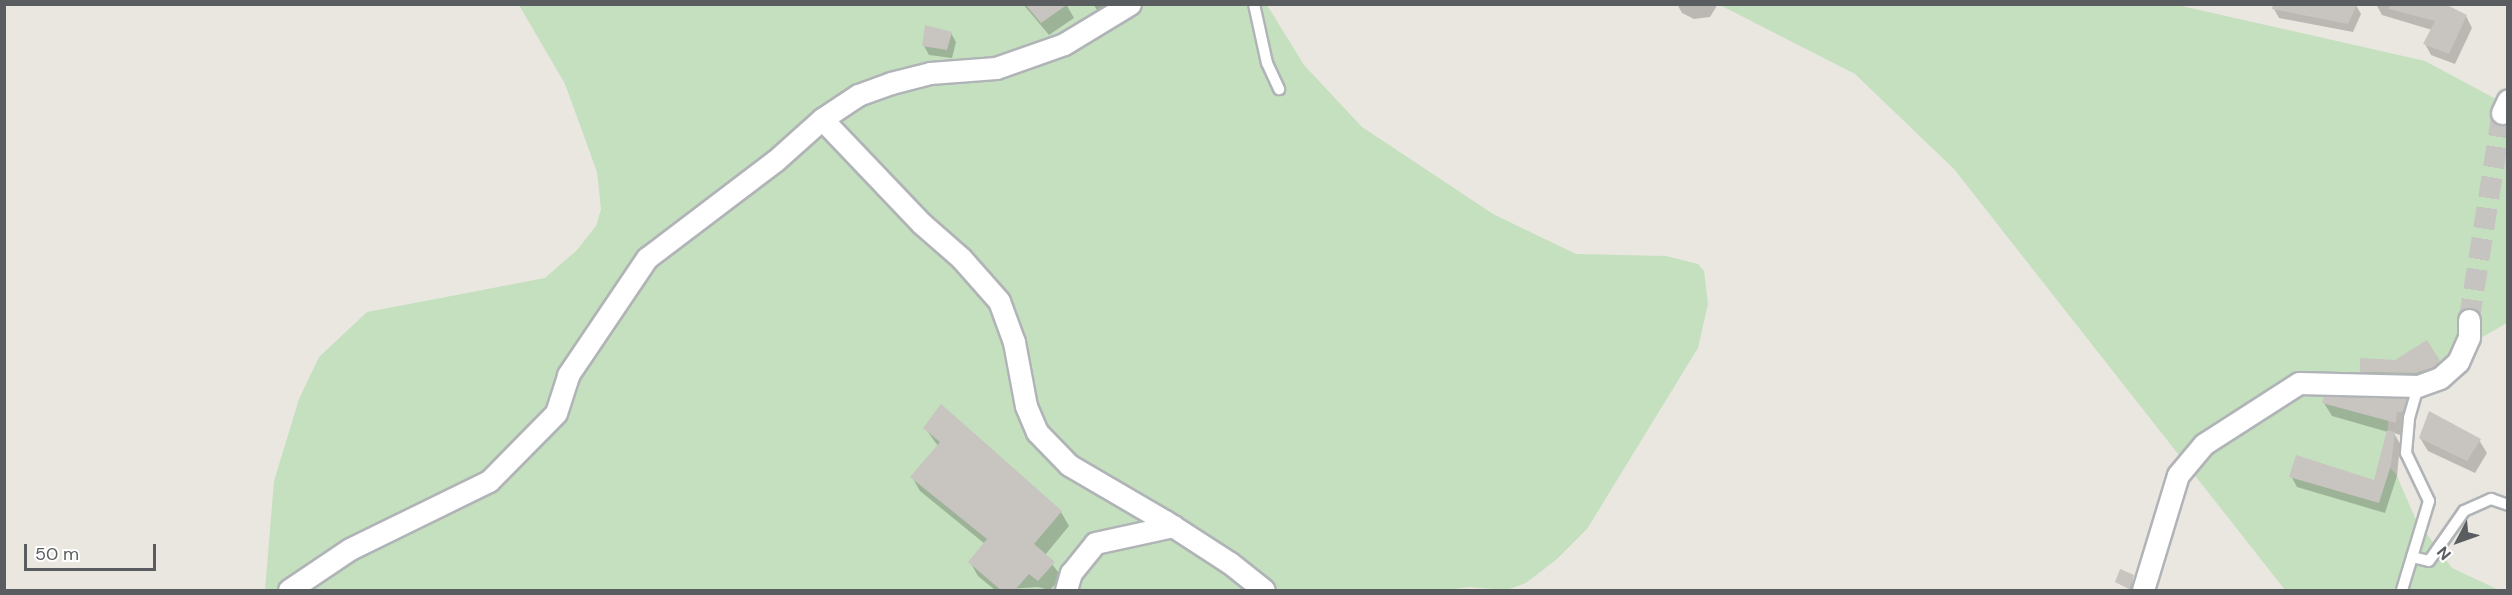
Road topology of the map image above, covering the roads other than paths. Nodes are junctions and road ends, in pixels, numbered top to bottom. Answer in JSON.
{"nodes":[{"id":1,"x":1130,"y":4,"type":"edge"},
{"id":2,"x":1254,"y":4,"type":"edge"},
{"id":3,"x":1279,"y":89,"type":"dead end"},
{"id":4,"x":822,"y":119,"type":"junction"},
{"id":5,"x":2469,"y":320,"type":"tunnel mouth"},
{"id":6,"x":2418,"y":386,"type":"junction"},
{"id":7,"x":2508,"y":505,"type":"edge"},
{"id":8,"x":1173,"y":526,"type":"junction"},
{"id":9,"x":2412,"y":557,"type":"junction"},
{"id":10,"x":289,"y":591,"type":"edge"},
{"id":11,"x":1066,"y":591,"type":"edge"},
{"id":12,"x":1264,"y":591,"type":"edge"},
{"id":13,"x":2143,"y":591,"type":"edge"},
{"id":14,"x":2402,"y":591,"type":"edge"}],
"edges":[{"from":1,"to":4,"type":"street"},
{"from":2,"to":3,"type":"lane"},
{"from":4,"to":8,"type":"street"},
{"from":4,"to":10,"type":"street"},
{"from":5,"to":6,"type":"street"},
{"from":6,"to":9,"type":"lane"},
{"from":6,"to":13,"type":"street"},
{"from":7,"to":9,"type":"lane"},
{"from":8,"to":11,"type":"street"},
{"from":8,"to":12,"type":"street"},
{"from":9,"to":14,"type":"lane"}]}
